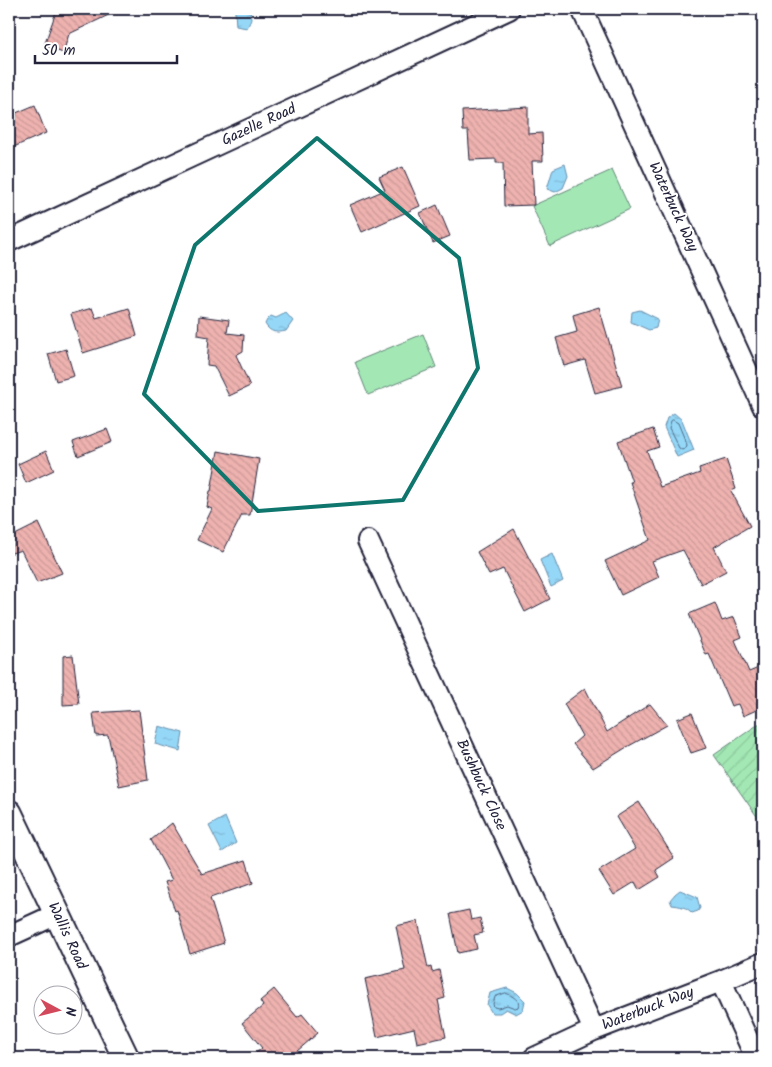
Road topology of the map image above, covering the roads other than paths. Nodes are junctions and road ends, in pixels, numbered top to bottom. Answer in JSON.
{"nodes":[{"id":1,"x":509,"y":9,"type":"edge"},
{"id":2,"x":582,"y":9,"type":"edge"},
{"id":3,"x":9,"y":241,"type":"edge"},
{"id":4,"x":763,"y":406,"type":"edge"},
{"id":5,"x":368,"y":541,"type":"dead end"},
{"id":6,"x":9,"y":813,"type":"edge"},
{"id":7,"x":57,"y":914,"type":"junction"},
{"id":8,"x":9,"y":936,"type":"edge"},
{"id":9,"x":763,"y":962,"type":"edge"},
{"id":10,"x":721,"y":981,"type":"junction"},
{"id":11,"x":594,"y":1030,"type":"junction"},
{"id":12,"x":126,"y":1058,"type":"edge"},
{"id":13,"x":534,"y":1058,"type":"edge"},
{"id":14,"x":756,"y":1058,"type":"edge"}],
"edges":[{"from":1,"to":3,"type":"street","name":"Gazelle Road"},
{"from":2,"to":4,"type":"street","name":"Waterbuck Way"},
{"from":5,"to":11,"type":"street","name":"Bushbuck Close"},
{"from":6,"to":7,"type":"street","name":"Wallis Road"},
{"from":7,"to":8,"type":"street"},
{"from":7,"to":12,"type":"street","name":"Wallis Road"},
{"from":9,"to":10,"type":"street","name":"Waterbuck Way"},
{"from":10,"to":11,"type":"street","name":"Waterbuck Way"},
{"from":10,"to":14,"type":"street"},
{"from":11,"to":13,"type":"street","name":"Waterbuck Way"}]}
